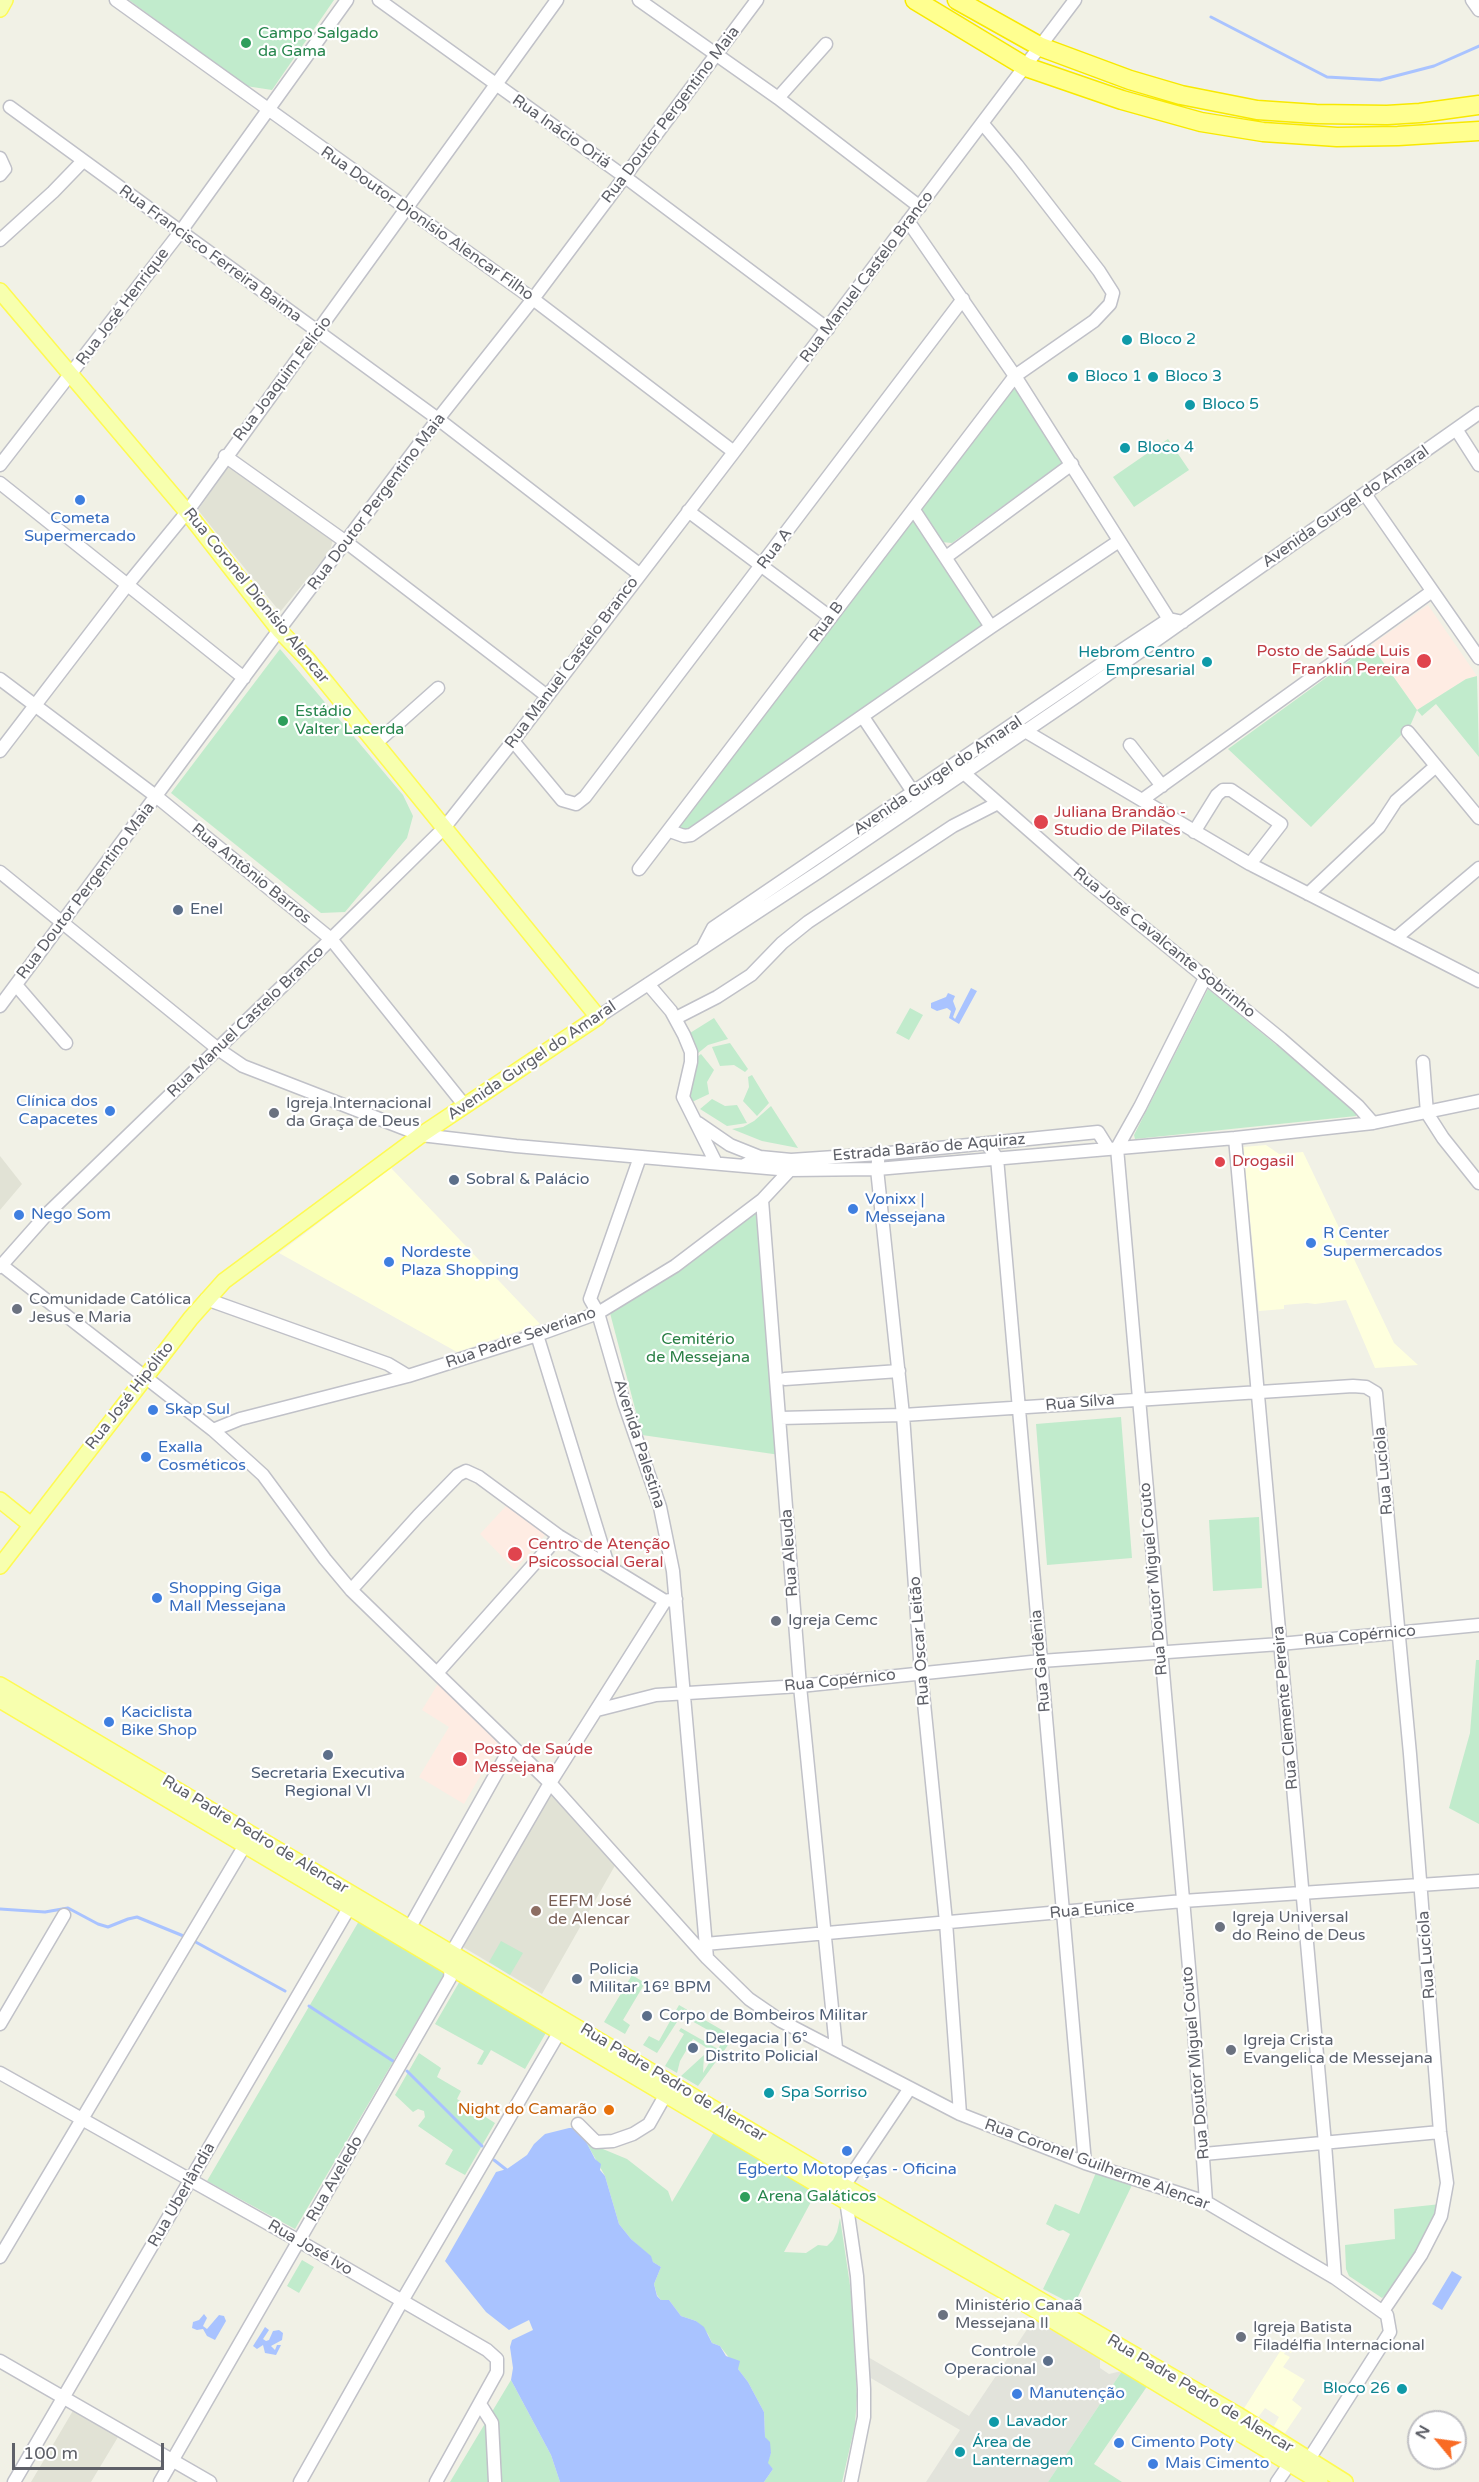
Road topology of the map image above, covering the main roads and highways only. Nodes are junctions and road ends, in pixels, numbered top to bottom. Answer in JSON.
{"nodes":[{"id":1,"x":5,"y":0,"type":"edge"},
{"id":2,"x":915,"y":0,"type":"edge"},
{"id":3,"x":957,"y":0,"type":"edge"},
{"id":4,"x":0,"y":9,"type":"edge"},
{"id":5,"x":1479,"y":105,"type":"edge"},
{"id":6,"x":1479,"y":131,"type":"edge"},
{"id":7,"x":0,"y":291,"type":"edge"},
{"id":8,"x":598,"y":1017,"type":"joint"},
{"id":9,"x":421,"y":1135,"type":"joint"},
{"id":10,"x":0,"y":1500,"type":"edge"},
{"id":11,"x":32,"y":1525,"type":"junction"},
{"id":12,"x":0,"y":1566,"type":"edge"},
{"id":13,"x":0,"y":1685,"type":"edge"},
{"id":14,"x":8,"y":1700,"type":"edge"},
{"id":15,"x":248,"y":1839,"type":"junction"},
{"id":16,"x":452,"y":1960,"type":"junction"},
{"id":17,"x":634,"y":2068,"type":"junction"},
{"id":18,"x":844,"y":2193,"type":"junction"},
{"id":19,"x":1300,"y":2464,"type":"junction"},
{"id":20,"x":1320,"y":2482,"type":"edge"},
{"id":21,"x":1345,"y":2482,"type":"edge"}],
"edges":[{"from":1,"to":4,"type":"main road"},
{"from":2,"to":6,"type":"highway"},
{"from":3,"to":5,"type":"highway"},
{"from":7,"to":8,"type":"main road","name":"Rua Coronel Dionísio Alencar"},
{"from":8,"to":9,"type":"main road","name":"Avenida Gurgel do Amaral"},
{"from":9,"to":11,"type":"main road","name":"Rua José Hipólito"},
{"from":10,"to":11,"type":"main road"},
{"from":11,"to":12,"type":"main road","name":"Rua José Hipólito"},
{"from":13,"to":14,"type":"main road","name":"Rua Padre Pedro de Alencar"},
{"from":14,"to":15,"type":"main road","name":"Rua Padre Pedro de Alencar"},
{"from":15,"to":16,"type":"main road","name":"Rua Padre Pedro de Alencar"},
{"from":15,"to":16,"type":"main road","name":"Rua Padre Pedro de Alencar"},
{"from":16,"to":17,"type":"main road","name":"Rua Padre Pedro de Alencar"},
{"from":16,"to":17,"type":"main road","name":"Rua Padre Pedro de Alencar"},
{"from":17,"to":18,"type":"main road","name":"Rua Padre Pedro de Alencar"},
{"from":17,"to":18,"type":"main road","name":"Rua Padre Pedro de Alencar"},
{"from":18,"to":19,"type":"main road","name":"Rua Padre Pedro de Alencar"},
{"from":19,"to":20,"type":"main road","name":"Rua Padre Pedro de Alencar"},
{"from":19,"to":21,"type":"main road","name":"Rua Padre Pedro de Alencar"}]}
